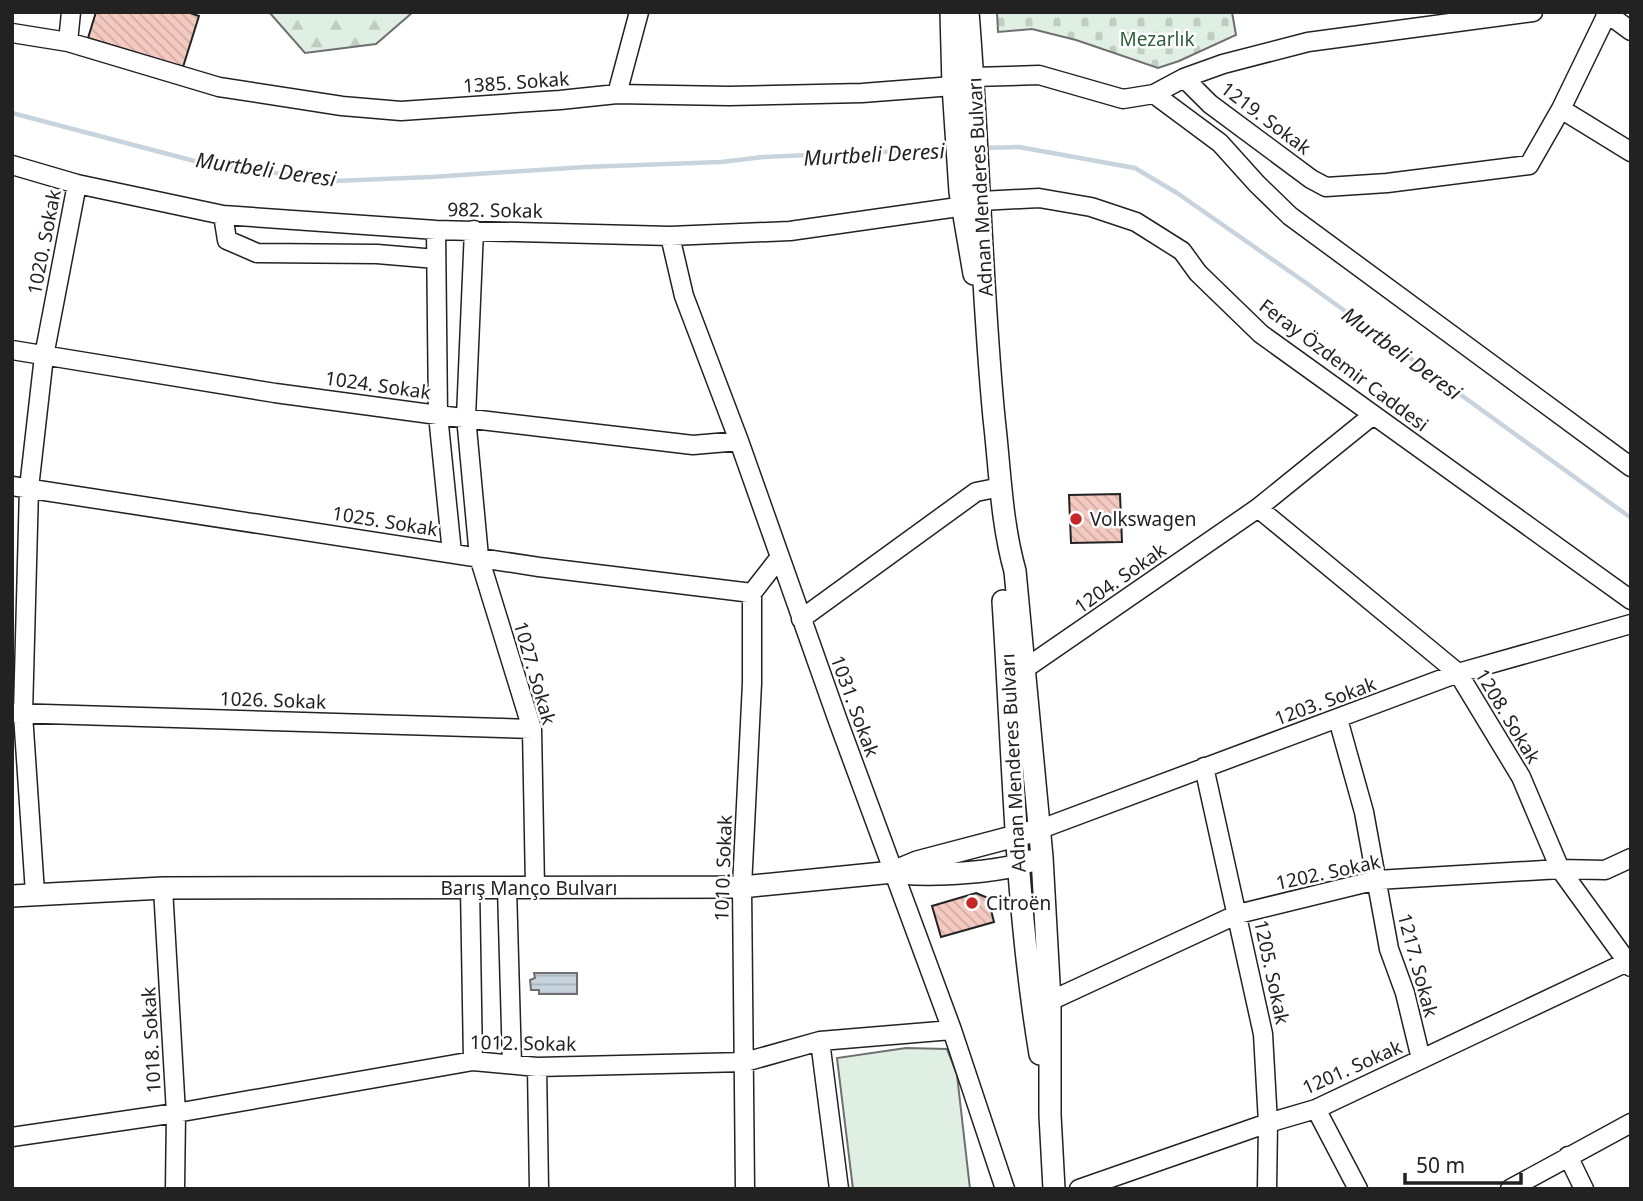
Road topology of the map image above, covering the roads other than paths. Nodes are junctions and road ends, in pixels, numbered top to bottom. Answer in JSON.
{"nodes":[{"id":1,"x":71,"y":12,"type":"edge"},
{"id":2,"x":639,"y":12,"type":"edge"},
{"id":3,"x":951,"y":12,"type":"edge"},
{"id":4,"x":968,"y":12,"type":"edge"},
{"id":5,"x":1533,"y":12,"type":"edge"},
{"id":6,"x":1607,"y":12,"type":"edge"},
{"id":7,"x":1631,"y":32,"type":"edge"},
{"id":8,"x":12,"y":33,"type":"edge"},
{"id":9,"x":68,"y":42,"type":"junction"},
{"id":10,"x":1184,"y":79,"type":"junction"},
{"id":11,"x":974,"y":84,"type":"junction"},
{"id":12,"x":953,"y":90,"type":"junction"},
{"id":13,"x":617,"y":93,"type":"junction"},
{"id":14,"x":1154,"y":94,"type":"junction"},
{"id":15,"x":1561,"y":109,"type":"junction"},
{"id":16,"x":1631,"y":152,"type":"edge"},
{"id":17,"x":12,"y":165,"type":"edge"},
{"id":18,"x":77,"y":184,"type":"junction"},
{"id":19,"x":971,"y":196,"type":"junction"},
{"id":20,"x":223,"y":215,"type":"junction"},
{"id":21,"x":436,"y":230,"type":"junction"},
{"id":22,"x":474,"y":230,"type":"junction"},
{"id":23,"x":670,"y":236,"type":"junction"},
{"id":24,"x":436,"y":259,"type":"junction"},
{"id":25,"x":12,"y":350,"type":"edge"},
{"id":26,"x":44,"y":356,"type":"junction"},
{"id":27,"x":438,"y":415,"type":"junction"},
{"id":28,"x":1373,"y":415,"type":"junction"},
{"id":29,"x":466,"y":417,"type":"junction"},
{"id":30,"x":739,"y":441,"type":"junction"},
{"id":31,"x":1631,"y":467,"type":"edge"},
{"id":32,"x":20,"y":487,"type":"edge"},
{"id":33,"x":1001,"y":487,"type":"junction"},
{"id":34,"x":1258,"y":509,"type":"junction"},
{"id":35,"x":1006,"y":536,"type":"junction"},
{"id":36,"x":452,"y":553,"type":"junction"},
{"id":37,"x":479,"y":557,"type":"junction"},
{"id":38,"x":780,"y":557,"type":"junction"},
{"id":39,"x":752,"y":593,"type":"junction"},
{"id":40,"x":1631,"y":600,"type":"edge"},
{"id":41,"x":802,"y":619,"type":"junction"},
{"id":42,"x":1631,"y":624,"type":"edge"},
{"id":43,"x":1023,"y":670,"type":"junction"},
{"id":44,"x":1458,"y":673,"type":"junction"},
{"id":45,"x":18,"y":714,"type":"edge"},
{"id":46,"x":1338,"y":719,"type":"junction"},
{"id":47,"x":532,"y":729,"type":"junction"},
{"id":48,"x":1204,"y":767,"type":"junction"},
{"id":49,"x":1038,"y":830,"type":"junction"},
{"id":50,"x":1016,"y":837,"type":"junction"},
{"id":51,"x":1042,"y":857,"type":"junction"},
{"id":52,"x":1631,"y":858,"type":"edge"},
{"id":53,"x":1019,"y":866,"type":"junction"},
{"id":54,"x":1560,"y":869,"type":"junction"},
{"id":55,"x":893,"y":872,"type":"junction"},
{"id":56,"x":1377,"y":880,"type":"junction"},
{"id":57,"x":535,"y":887,"type":"junction"},
{"id":58,"x":742,"y":887,"type":"junction"},
{"id":59,"x":163,"y":888,"type":"junction"},
{"id":60,"x":470,"y":888,"type":"junction"},
{"id":61,"x":507,"y":888,"type":"junction"},
{"id":62,"x":35,"y":893,"type":"junction"},
{"id":63,"x":12,"y":896,"type":"edge"},
{"id":64,"x":1238,"y":914,"type":"junction"},
{"id":65,"x":1630,"y":962,"type":"edge"},
{"id":66,"x":1050,"y":1000,"type":"junction"},
{"id":67,"x":952,"y":1030,"type":"junction"},
{"id":68,"x":820,"y":1041,"type":"junction"},
{"id":69,"x":1421,"y":1059,"type":"junction"},
{"id":70,"x":473,"y":1060,"type":"junction"},
{"id":71,"x":744,"y":1062,"type":"junction"},
{"id":72,"x":512,"y":1064,"type":"junction"},
{"id":73,"x":537,"y":1067,"type":"junction"},
{"id":74,"x":1315,"y":1109,"type":"junction"},
{"id":75,"x":176,"y":1114,"type":"junction"},
{"id":76,"x":1050,"y":1115,"type":"junction"},
{"id":77,"x":1268,"y":1123,"type":"junction"},
{"id":78,"x":1631,"y":1123,"type":"edge"},
{"id":79,"x":12,"y":1136,"type":"edge"},
{"id":80,"x":1569,"y":1156,"type":"junction"},
{"id":81,"x":176,"y":1189,"type":"edge"},
{"id":82,"x":539,"y":1189,"type":"edge"},
{"id":83,"x":745,"y":1189,"type":"edge"},
{"id":84,"x":839,"y":1189,"type":"edge"},
{"id":85,"x":1005,"y":1189,"type":"edge"},
{"id":86,"x":1055,"y":1189,"type":"edge"},
{"id":87,"x":1079,"y":1189,"type":"edge"},
{"id":88,"x":1267,"y":1189,"type":"edge"},
{"id":89,"x":1358,"y":1189,"type":"edge"},
{"id":90,"x":1510,"y":1189,"type":"edge"},
{"id":91,"x":1584,"y":1189,"type":"edge"}],
"edges":[{"from":1,"to":9,"type":"street"},
{"from":2,"to":13,"type":"street"},
{"from":3,"to":12,"type":"main road","name":"Adnan Menderes Bulvarı"},
{"from":4,"to":11,"type":"main road","name":"Adnan Menderes Bulvarı"},
{"from":5,"to":10,"type":"street"},
{"from":6,"to":7,"type":"street"},
{"from":6,"to":15,"type":"street"},
{"from":8,"to":9,"type":"street","name":"1385. Sokak"},
{"from":9,"to":13,"type":"street","name":"1385. Sokak"},
{"from":10,"to":14,"type":"street"},
{"from":10,"to":15,"type":"street","name":"1219. Sokak"},
{"from":11,"to":12,"type":"street","name":"1385. Sokak"},
{"from":11,"to":14,"type":"street"},
{"from":11,"to":19,"type":"main road","name":"Adnan Menderes Bulvarı"},
{"from":12,"to":13,"type":"street","name":"1385. Sokak"},
{"from":12,"to":19,"type":"main road","name":"Adnan Menderes Bulvarı"},
{"from":14,"to":31,"type":"street"},
{"from":15,"to":16,"type":"street"},
{"from":17,"to":18,"type":"street","name":"982. Sokak"},
{"from":18,"to":20,"type":"street","name":"982. Sokak"},
{"from":18,"to":26,"type":"street","name":"1020. Sokak"},
{"from":19,"to":23,"type":"street","name":"982. Sokak"},
{"from":19,"to":28,"type":"street","name":"Feray Özdemir Caddesi"},
{"from":19,"to":33,"type":"main road","name":"Adnan Menderes Bulvarı"},
{"from":20,"to":21,"type":"street","name":"982. Sokak"},
{"from":20,"to":24,"type":"street"},
{"from":21,"to":22,"type":"street","name":"982. Sokak"},
{"from":21,"to":24,"type":"street"},
{"from":22,"to":23,"type":"street","name":"982. Sokak"},
{"from":22,"to":29,"type":"street","name":"1027. Sokak"},
{"from":23,"to":30,"type":"street","name":"1031. Sokak"},
{"from":24,"to":27,"type":"street"},
{"from":25,"to":26,"type":"street","name":"1024. Sokak"},
{"from":26,"to":27,"type":"street","name":"1024. Sokak"},
{"from":26,"to":32,"type":"street","name":"1020. Sokak"},
{"from":27,"to":29,"type":"street","name":"1024. Sokak"},
{"from":27,"to":36,"type":"street"},
{"from":28,"to":34,"type":"street","name":"1204. Sokak"},
{"from":28,"to":40,"type":"street","name":"Feray Özdemir Caddesi"},
{"from":29,"to":30,"type":"street","name":"1024. Sokak"},
{"from":29,"to":37,"type":"street","name":"1027. Sokak"},
{"from":30,"to":38,"type":"street","name":"1031. Sokak"},
{"from":32,"to":36,"type":"street","name":"1025. Sokak"},
{"from":32,"to":45,"type":"street","name":"1020. Sokak"},
{"from":33,"to":35,"type":"main road","name":"Adnan Menderes Bulvarı"},
{"from":33,"to":41,"type":"street"},
{"from":34,"to":43,"type":"street","name":"1204. Sokak"},
{"from":34,"to":44,"type":"street","name":"1208. Sokak"},
{"from":35,"to":43,"type":"main road","name":"Adnan Menderes Bulvarı"},
{"from":35,"to":50,"type":"main road","name":"Adnan Menderes Bulvarı"},
{"from":36,"to":37,"type":"street","name":"1025. Sokak"},
{"from":37,"to":39,"type":"street","name":"1025. Sokak"},
{"from":37,"to":47,"type":"street","name":"1027. Sokak"},
{"from":38,"to":39,"type":"street"},
{"from":38,"to":41,"type":"street","name":"1031. Sokak"},
{"from":39,"to":58,"type":"street","name":"1010. Sokak"},
{"from":41,"to":55,"type":"street","name":"1031. Sokak"},
{"from":42,"to":44,"type":"street","name":"1203. Sokak"},
{"from":43,"to":49,"type":"main road","name":"Adnan Menderes Bulvarı"},
{"from":44,"to":46,"type":"street","name":"1203. Sokak"},
{"from":44,"to":54,"type":"street","name":"1208. Sokak"},
{"from":45,"to":47,"type":"street","name":"1026. Sokak"},
{"from":45,"to":62,"type":"street","name":"1020. Sokak"},
{"from":46,"to":48,"type":"street","name":"1203. Sokak"},
{"from":46,"to":56,"type":"street","name":"1217. Sokak"},
{"from":47,"to":57,"type":"street","name":"1027. Sokak"},
{"from":48,"to":49,"type":"street","name":"1203. Sokak"},
{"from":48,"to":64,"type":"street","name":"1205. Sokak"},
{"from":49,"to":50,"type":"main road","name":"Barış Manço Bulvarı"},
{"from":49,"to":51,"type":"main road","name":"Adnan Menderes Bulvarı"},
{"from":50,"to":53,"type":"main road","name":"Adnan Menderes Bulvarı"},
{"from":50,"to":55,"type":"main road","name":"Barış Manço Bulvarı"},
{"from":51,"to":53,"type":"main road"},
{"from":51,"to":66,"type":"main road","name":"Adnan Menderes Bulvarı"},
{"from":52,"to":54,"type":"street","name":"1202. Sokak"},
{"from":53,"to":55,"type":"main road"},
{"from":53,"to":76,"type":"main road","name":"Adnan Menderes Bulvarı"},
{"from":54,"to":56,"type":"street","name":"1202. Sokak"},
{"from":54,"to":65,"type":"street","name":"1208. Sokak"},
{"from":55,"to":58,"type":"main road","name":"Barış Manço Bulvarı"},
{"from":55,"to":67,"type":"street","name":"1031. Sokak"},
{"from":56,"to":64,"type":"street","name":"1202. Sokak"},
{"from":56,"to":69,"type":"street","name":"1217. Sokak"},
{"from":57,"to":58,"type":"main road","name":"Barış Manço Bulvarı"},
{"from":57,"to":61,"type":"main road","name":"Barış Manço Bulvarı"},
{"from":58,"to":71,"type":"street","name":"1010. Sokak"},
{"from":59,"to":60,"type":"main road","name":"Barış Manço Bulvarı"},
{"from":59,"to":62,"type":"main road","name":"Barış Manço Bulvarı"},
{"from":59,"to":75,"type":"street","name":"1018. Sokak"},
{"from":60,"to":61,"type":"main road","name":"Barış Manço Bulvarı"},
{"from":60,"to":70,"type":"street"},
{"from":61,"to":72,"type":"street"},
{"from":62,"to":63,"type":"main road","name":"Barış Manço Bulvarı"},
{"from":64,"to":66,"type":"street","name":"1202. Sokak"},
{"from":64,"to":77,"type":"street","name":"1205. Sokak"},
{"from":65,"to":69,"type":"street","name":"1201. Sokak"},
{"from":66,"to":76,"type":"main road","name":"Adnan Menderes Bulvarı"},
{"from":67,"to":68,"type":"street","name":"1012. Sokak"},
{"from":67,"to":85,"type":"street","name":"1031. Sokak"},
{"from":68,"to":71,"type":"street","name":"1012. Sokak"},
{"from":68,"to":84,"type":"street"},
{"from":69,"to":74,"type":"street","name":"1201. Sokak"},
{"from":70,"to":72,"type":"street","name":"1012. Sokak"},
{"from":70,"to":75,"type":"street","name":"1012. Sokak"},
{"from":71,"to":73,"type":"street","name":"1012. Sokak"},
{"from":71,"to":83,"type":"street","name":"1010. Sokak"},
{"from":72,"to":73,"type":"street","name":"1012. Sokak"},
{"from":73,"to":82,"type":"street"},
{"from":74,"to":77,"type":"street","name":"1201. Sokak"},
{"from":74,"to":89,"type":"street"},
{"from":75,"to":79,"type":"street","name":"1012. Sokak"},
{"from":75,"to":81,"type":"street","name":"1018. Sokak"},
{"from":76,"to":86,"type":"main road","name":"Adnan Menderes Bulvarı"},
{"from":77,"to":87,"type":"street","name":"1201. Sokak"},
{"from":77,"to":88,"type":"street","name":"1205. Sokak"},
{"from":78,"to":80,"type":"street"},
{"from":80,"to":90,"type":"street"},
{"from":80,"to":91,"type":"street"}]}
